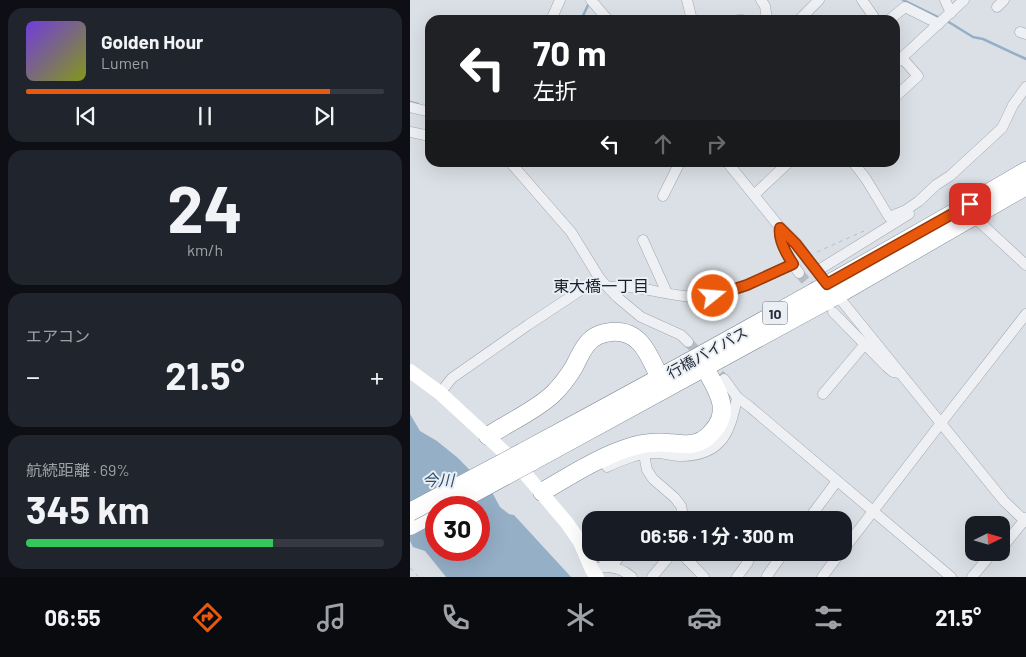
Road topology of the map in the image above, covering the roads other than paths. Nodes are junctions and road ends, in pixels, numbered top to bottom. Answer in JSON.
{"nodes":[{"id":1,"x":560,"y":0,"type":"edge"},
{"id":2,"x":591,"y":0,"type":"edge"},
{"id":3,"x":687,"y":0,"type":"edge"},
{"id":4,"x":761,"y":0,"type":"edge"},
{"id":5,"x":804,"y":0,"type":"edge"},
{"id":6,"x":819,"y":0,"type":"edge"},
{"id":7,"x":862,"y":0,"type":"edge"},
{"id":8,"x":945,"y":0,"type":"edge"},
{"id":9,"x":964,"y":0,"type":"edge"},
{"id":10,"x":808,"y":12,"type":"junction"},
{"id":11,"x":951,"y":12,"type":"junction"},
{"id":12,"x":553,"y":15,"type":"edge"},
{"id":13,"x":604,"y":15,"type":"edge"},
{"id":14,"x":691,"y":15,"type":"edge"},
{"id":15,"x":766,"y":15,"type":"edge"},
{"id":16,"x":805,"y":15,"type":"edge"},
{"id":17,"x":872,"y":15,"type":"edge"},
{"id":18,"x":895,"y":15,"type":"edge"},
{"id":19,"x":939,"y":24,"type":"junction"},
{"id":20,"x":900,"y":59,"type":"edge"},
{"id":21,"x":900,"y":62,"type":"edge"},
{"id":22,"x":1026,"y":88,"type":"edge"},
{"id":23,"x":900,"y":92,"type":"edge"},
{"id":24,"x":410,"y":107,"type":"edge"},
{"id":25,"x":425,"y":111,"type":"edge"},
{"id":26,"x":410,"y":132,"type":"edge"},
{"id":27,"x":425,"y":135,"type":"edge"},
{"id":28,"x":514,"y":167,"type":"edge"},
{"id":29,"x":678,"y":167,"type":"edge"},
{"id":30,"x":731,"y":167,"type":"edge"},
{"id":31,"x":784,"y":167,"type":"edge"},
{"id":32,"x":857,"y":167,"type":"edge"},
{"id":33,"x":1026,"y":171,"type":"edge"},
{"id":34,"x":1026,"y":186,"type":"edge"},
{"id":35,"x":754,"y":195,"type":"junction"},
{"id":36,"x":663,"y":196,"type":"dead end"},
{"id":37,"x":906,"y":210,"type":"junction"},
{"id":38,"x":973,"y":216,"type":"junction"},
{"id":39,"x":780,"y":228,"type":"junction"},
{"id":40,"x":643,"y":240,"type":"dead end"},
{"id":41,"x":793,"y":264,"type":"junction"},
{"id":42,"x":1026,"y":265,"type":"edge"},
{"id":43,"x":799,"y":273,"type":"tunnel mouth"},
{"id":44,"x":604,"y":283,"type":"junction"},
{"id":45,"x":828,"y":290,"type":"junction"},
{"id":46,"x":668,"y":293,"type":"junction"},
{"id":47,"x":1026,"y":314,"type":"edge"},
{"id":48,"x":688,"y":342,"type":"tunnel mouth"},
{"id":49,"x":865,"y":344,"type":"junction"},
{"id":50,"x":705,"y":368,"type":"junction"},
{"id":51,"x":410,"y":371,"type":"edge"},
{"id":52,"x":901,"y":373,"type":"junction"},
{"id":53,"x":660,"y":378,"type":"junction"},
{"id":54,"x":724,"y":379,"type":"tunnel mouth"},
{"id":55,"x":440,"y":393,"type":"junction"},
{"id":56,"x":823,"y":394,"type":"dead end"},
{"id":57,"x":737,"y":398,"type":"junction"},
{"id":58,"x":941,"y":423,"type":"junction"},
{"id":59,"x":488,"y":436,"type":"junction"},
{"id":60,"x":644,"y":454,"type":"junction"},
{"id":61,"x":527,"y":457,"type":"junction"},
{"id":62,"x":607,"y":467,"type":"dead end"},
{"id":63,"x":837,"y":481,"type":"junction"},
{"id":64,"x":542,"y":492,"type":"junction"},
{"id":65,"x":465,"y":496,"type":"edge"},
{"id":66,"x":682,"y":511,"type":"edge"},
{"id":67,"x":815,"y":511,"type":"edge"},
{"id":68,"x":873,"y":511,"type":"junction"},
{"id":69,"x":410,"y":512,"type":"edge"},
{"id":70,"x":425,"y":518,"type":"edge"},
{"id":71,"x":1025,"y":520,"type":"edge"},
{"id":72,"x":410,"y":526,"type":"edge"},
{"id":73,"x":1010,"y":538,"type":"edge"},
{"id":74,"x":852,"y":539,"type":"edge"},
{"id":75,"x":582,"y":542,"type":"edge"},
{"id":76,"x":590,"y":561,"type":"edge"},
{"id":77,"x":606,"y":561,"type":"edge"},
{"id":78,"x":617,"y":561,"type":"edge"},
{"id":79,"x":665,"y":561,"type":"edge"},
{"id":80,"x":689,"y":561,"type":"edge"},
{"id":81,"x":778,"y":561,"type":"edge"},
{"id":82,"x":834,"y":561,"type":"edge"},
{"id":83,"x":986,"y":561,"type":"edge"},
{"id":84,"x":748,"y":562,"type":"dead end"},
{"id":85,"x":613,"y":567,"type":"junction"},
{"id":86,"x":595,"y":574,"type":"edge"},
{"id":87,"x":632,"y":577,"type":"edge"},
{"id":88,"x":652,"y":577,"type":"edge"},
{"id":89,"x":704,"y":577,"type":"edge"},
{"id":90,"x":737,"y":577,"type":"edge"},
{"id":91,"x":767,"y":577,"type":"edge"},
{"id":92,"x":822,"y":577,"type":"edge"},
{"id":93,"x":951,"y":577,"type":"edge"},
{"id":94,"x":972,"y":577,"type":"edge"}],
"edges":[{"from":1,"to":12,"type":"street"},
{"from":2,"to":13,"type":"street"},
{"from":3,"to":14,"type":"street"},
{"from":4,"to":15,"type":"street"},
{"from":5,"to":10,"type":"street"},
{"from":6,"to":10,"type":"street"},
{"from":7,"to":17,"type":"street"},
{"from":8,"to":11,"type":"street"},
{"from":9,"to":11,"type":"street"},
{"from":10,"to":16,"type":"street"},
{"from":11,"to":19,"type":"street"},
{"from":18,"to":19,"type":"street"},
{"from":19,"to":20,"type":"street"},
{"from":21,"to":23,"type":"street"},
{"from":22,"to":37,"type":"street"},
{"from":24,"to":25,"type":"street"},
{"from":26,"to":27,"type":"street"},
{"from":28,"to":44,"type":"street"},
{"from":29,"to":36,"type":"street"},
{"from":30,"to":35,"type":"street"},
{"from":31,"to":35,"type":"street"},
{"from":32,"to":37,"type":"street"},
{"from":33,"to":45,"type":"highway","name":"行橋バイパス","number":"10"},
{"from":34,"to":38,"type":"highway","name":"行橋バイパス","number":"10"},
{"from":35,"to":39,"type":"street"},
{"from":37,"to":45,"type":"street"},
{"from":38,"to":42,"type":"street"},
{"from":38,"to":45,"type":"highway","name":"行橋バイパス","number":"10"},
{"from":39,"to":41,"type":"street"},
{"from":39,"to":45,"type":"street"},
{"from":40,"to":46,"type":"street"},
{"from":41,"to":43,"type":"street"},
{"from":41,"to":46,"type":"street"},
{"from":44,"to":46,"type":"street"},
{"from":44,"to":48,"type":"street"},
{"from":44,"to":55,"type":"street"},
{"from":45,"to":49,"type":"street"},
{"from":45,"to":50,"type":"highway","name":"行橋バイパス","number":"10"},
{"from":45,"to":52,"type":"street"},
{"from":45,"to":53,"type":"highway","name":"行橋バイパス","number":"10"},
{"from":47,"to":58,"type":"street"},
{"from":49,"to":52,"type":"street"},
{"from":49,"to":56,"type":"street"},
{"from":50,"to":61,"type":"highway","name":"行橋バイパス","number":"10"},
{"from":50,"to":64,"type":"highway"},
{"from":51,"to":55,"type":"street"},
{"from":52,"to":58,"type":"street"},
{"from":53,"to":59,"type":"highway"},
{"from":53,"to":61,"type":"highway","name":"行橋バイパス","number":"10"},
{"from":54,"to":57,"type":"street"},
{"from":55,"to":59,"type":"street"},
{"from":57,"to":60,"type":"street"},
{"from":57,"to":63,"type":"street"},
{"from":58,"to":68,"type":"street"},
{"from":58,"to":71,"type":"street"},
{"from":59,"to":64,"type":"street"},
{"from":60,"to":62,"type":"street"},
{"from":60,"to":66,"type":"street"},
{"from":61,"to":65,"type":"highway","name":"行橋バイパス","number":"10","bridge":true},
{"from":61,"to":69,"type":"highway","name":"行橋バイパス","number":"10","bridge":true},
{"from":63,"to":67,"type":"street"},
{"from":63,"to":68,"type":"street"},
{"from":64,"to":75,"type":"street"},
{"from":68,"to":74,"type":"street"},
{"from":68,"to":93,"type":"street"},
{"from":70,"to":72,"type":"highway"},
{"from":71,"to":73,"type":"street"},
{"from":76,"to":86,"type":"street"},
{"from":77,"to":85,"type":"street"},
{"from":78,"to":85,"type":"street"},
{"from":79,"to":88,"type":"street"},
{"from":80,"to":89,"type":"street"},
{"from":81,"to":91,"type":"street"},
{"from":82,"to":92,"type":"street"},
{"from":83,"to":94,"type":"street"},
{"from":84,"to":90,"type":"street"},
{"from":85,"to":86,"type":"street"},
{"from":85,"to":87,"type":"street"}]}
